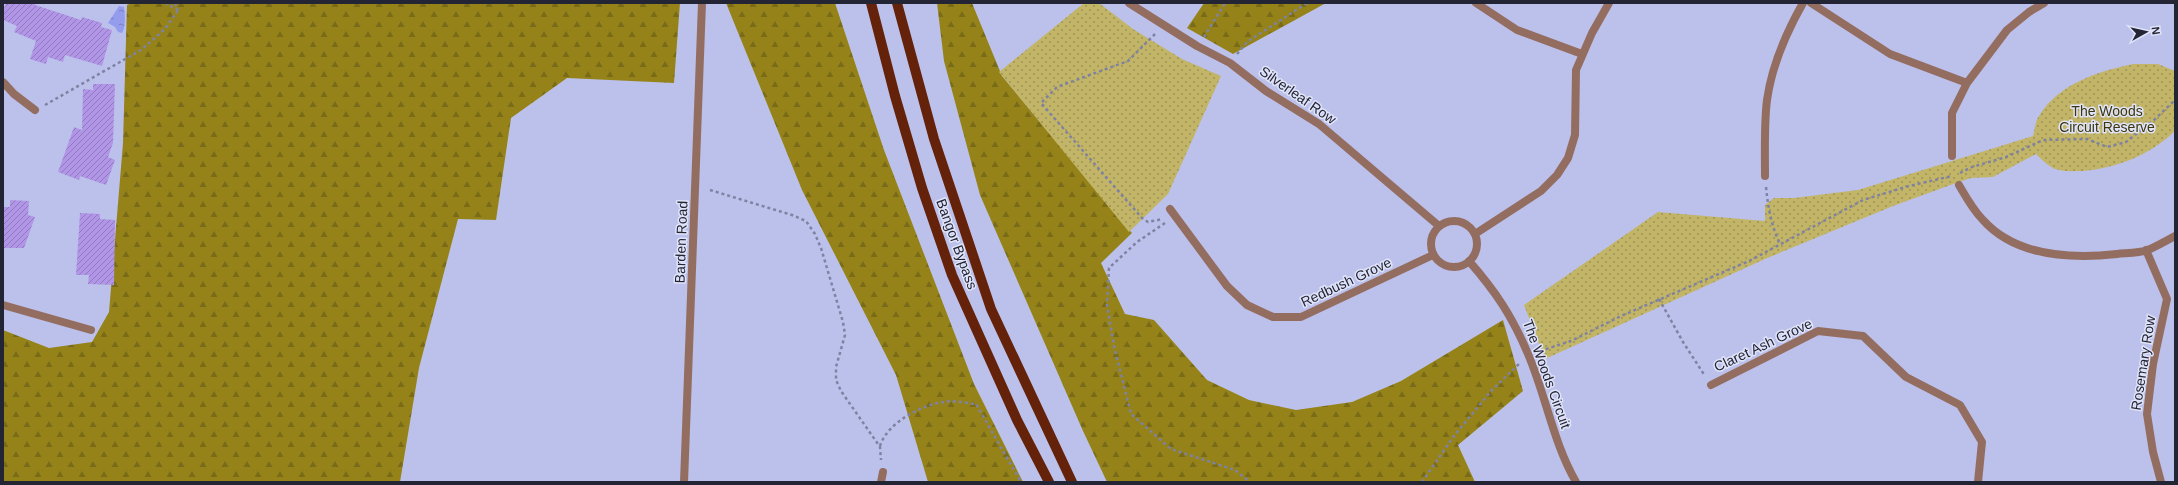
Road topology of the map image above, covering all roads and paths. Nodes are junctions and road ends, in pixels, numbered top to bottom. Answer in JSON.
{"nodes":[{"id":1,"x":164,"y":3,"type":"edge"},
{"id":2,"x":175,"y":3,"type":"edge"},
{"id":3,"x":702,"y":3,"type":"edge"},
{"id":4,"x":871,"y":3,"type":"edge"},
{"id":5,"x":897,"y":3,"type":"edge"},
{"id":6,"x":1129,"y":3,"type":"edge"},
{"id":7,"x":1225,"y":3,"type":"edge"},
{"id":8,"x":1307,"y":3,"type":"edge"},
{"id":9,"x":1476,"y":3,"type":"edge"},
{"id":10,"x":1608,"y":3,"type":"edge"},
{"id":11,"x":1804,"y":3,"type":"edge"},
{"id":12,"x":1811,"y":3,"type":"edge"},
{"id":13,"x":2044,"y":3,"type":"edge"},
{"id":14,"x":178,"y":10,"type":"junction"},
{"id":15,"x":1164,"y":25,"type":"junction"},
{"id":16,"x":1197,"y":46,"type":"junction"},
{"id":17,"x":1582,"y":54,"type":"junction"},
{"id":18,"x":1230,"y":63,"type":"junction"},
{"id":19,"x":3,"y":82,"type":"edge"},
{"id":20,"x":1967,"y":83,"type":"junction"},
{"id":21,"x":2175,"y":100,"type":"edge"},
{"id":22,"x":35,"y":110,"type":"joint"},
{"id":23,"x":1952,"y":156,"type":"dead end"},
{"id":24,"x":1765,"y":176,"type":"joint"},
{"id":25,"x":1959,"y":185,"type":"dead end"},
{"id":26,"x":710,"y":190,"type":"dead end"},
{"id":27,"x":1173,"y":212,"type":"junction"},
{"id":28,"x":1439,"y":226,"type":"junction"},
{"id":29,"x":1475,"y":234,"type":"junction"},
{"id":30,"x":2175,"y":236,"type":"edge"},
{"id":31,"x":1780,"y":244,"type":"junction"},
{"id":32,"x":2146,"y":250,"type":"junction"},
{"id":33,"x":1433,"y":255,"type":"junction"},
{"id":34,"x":1470,"y":261,"type":"junction"},
{"id":35,"x":1659,"y":299,"type":"junction"},
{"id":36,"x":3,"y":305,"type":"edge"},
{"id":37,"x":91,"y":330,"type":"dead end"},
{"id":38,"x":1528,"y":355,"type":"junction"},
{"id":39,"x":1711,"y":384,"type":"joint"},
{"id":40,"x":880,"y":446,"type":"junction"},
{"id":41,"x":883,"y":472,"type":"joint"},
{"id":42,"x":684,"y":482,"type":"edge"},
{"id":43,"x":881,"y":482,"type":"edge"},
{"id":44,"x":1021,"y":482,"type":"edge"},
{"id":45,"x":1048,"y":482,"type":"edge"},
{"id":46,"x":1072,"y":482,"type":"edge"},
{"id":47,"x":1250,"y":482,"type":"edge"},
{"id":48,"x":1422,"y":482,"type":"edge"},
{"id":49,"x":1576,"y":482,"type":"edge"},
{"id":50,"x":1978,"y":482,"type":"edge"},
{"id":51,"x":2161,"y":482,"type":"edge"}],
"edges":[{"from":1,"to":14,"type":"path"},
{"from":2,"to":14,"type":"path"},
{"from":3,"to":42,"type":"street","name":"Barden Road"},
{"from":4,"to":45,"type":"main road","name":"Bangor Bypass"},
{"from":5,"to":46,"type":"main road","name":"Bangor Bypass"},
{"from":6,"to":15,"type":"street","name":"Silverleaf Row"},
{"from":7,"to":16,"type":"path"},
{"from":8,"to":18,"type":"path"},
{"from":9,"to":17,"type":"street"},
{"from":10,"to":17,"type":"street"},
{"from":11,"to":24,"type":"street"},
{"from":12,"to":20,"type":"street"},
{"from":13,"to":20,"type":"street"},
{"from":14,"to":22,"type":"path"},
{"from":15,"to":16,"type":"street","name":"Silverleaf Row"},
{"from":15,"to":27,"type":"path"},
{"from":16,"to":18,"type":"street","name":"Silverleaf Row"},
{"from":17,"to":29,"type":"street"},
{"from":18,"to":28,"type":"street","name":"Silverleaf Row"},
{"from":19,"to":22,"type":"street"},
{"from":20,"to":23,"type":"street"},
{"from":21,"to":31,"type":"path"},
{"from":24,"to":31,"type":"path"},
{"from":25,"to":32,"type":"street"},
{"from":26,"to":40,"type":"path"},
{"from":27,"to":33,"type":"street","name":"Redbush Grove"},
{"from":27,"to":47,"type":"path"},
{"from":28,"to":29,"type":"street"},
{"from":28,"to":33,"type":"street"},
{"from":29,"to":34,"type":"street"},
{"from":30,"to":32,"type":"street"},
{"from":31,"to":35,"type":"path"},
{"from":32,"to":51,"type":"street","name":"Rosemary Row"},
{"from":33,"to":34,"type":"street"},
{"from":34,"to":38,"type":"street","name":"The Woods Circuit"},
{"from":35,"to":38,"type":"path"},
{"from":35,"to":39,"type":"path"},
{"from":36,"to":37,"type":"street"},
{"from":38,"to":48,"type":"path"},
{"from":38,"to":49,"type":"street","name":"The Woods Circuit"},
{"from":39,"to":50,"type":"street","name":"Claret Ash Grove"},
{"from":40,"to":41,"type":"path"},
{"from":40,"to":44,"type":"path"},
{"from":41,"to":43,"type":"street"}]}
